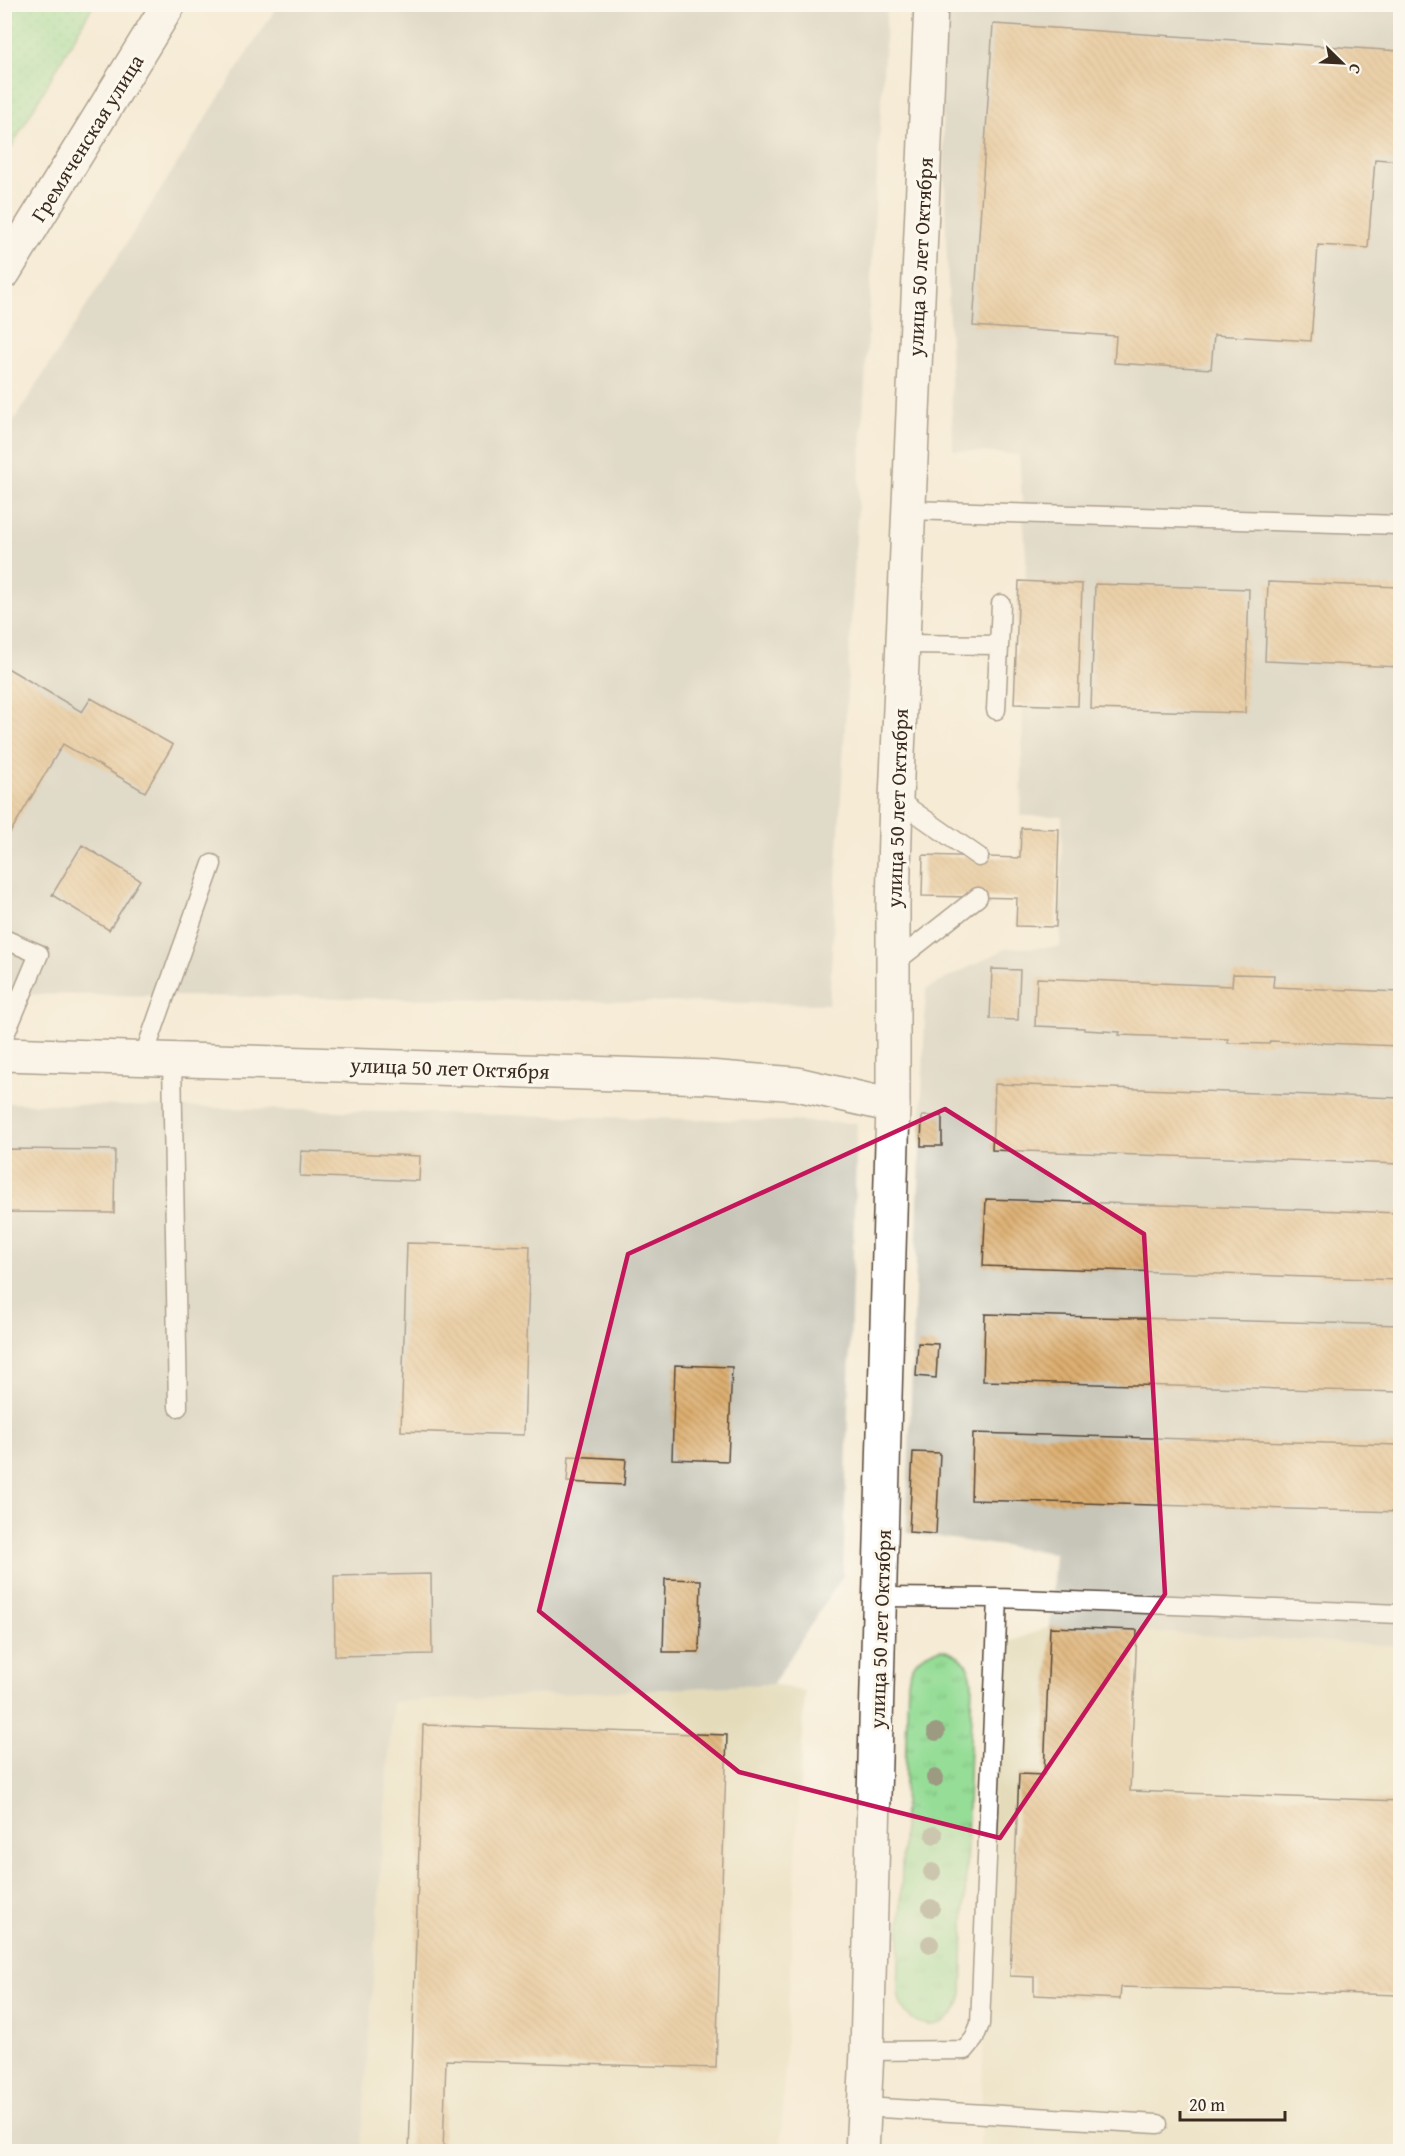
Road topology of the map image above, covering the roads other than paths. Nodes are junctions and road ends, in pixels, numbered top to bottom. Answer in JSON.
{"nodes":[{"id":1,"x":169,"y":4,"type":"edge"},
{"id":2,"x":931,"y":4,"type":"edge"},
{"id":3,"x":4,"y":272,"type":"edge"},
{"id":4,"x":909,"y":510,"type":"junction"},
{"id":5,"x":1401,"y":525,"type":"edge"},
{"id":6,"x":1000,"y":604,"type":"dead end"},
{"id":7,"x":903,"y":644,"type":"junction"},
{"id":8,"x":999,"y":645,"type":"junction"},
{"id":9,"x":996,"y":710,"type":"dead end"},
{"id":10,"x":896,"y":799,"type":"junction"},
{"id":11,"x":979,"y":857,"type":"dead end"},
{"id":12,"x":212,"y":864,"type":"dead end"},
{"id":13,"x":978,"y":897,"type":"dead end"},
{"id":14,"x":4,"y":939,"type":"edge"},
{"id":15,"x":894,"y":963,"type":"junction"},
{"id":16,"x":4,"y":1037,"type":"edge"},
{"id":17,"x":4,"y":1054,"type":"edge"},
{"id":18,"x":157,"y":1059,"type":"junction"},
{"id":19,"x":893,"y":1106,"type":"junction"},
{"id":20,"x":178,"y":1407,"type":"dead end"},
{"id":21,"x":881,"y":1597,"type":"junction"},
{"id":22,"x":998,"y":1598,"type":"junction"},
{"id":23,"x":1401,"y":1614,"type":"edge"},
{"id":24,"x":867,"y":2051,"type":"junction"},
{"id":25,"x":863,"y":2107,"type":"junction"},
{"id":26,"x":1158,"y":2124,"type":"dead end"},
{"id":27,"x":862,"y":2151,"type":"edge"}],
"edges":[{"from":1,"to":3,"type":"street","name":"Гремяченская улица"},
{"from":2,"to":4,"type":"street","name":"улица 50 лет Октября"},
{"from":4,"to":5,"type":"lane"},
{"from":4,"to":7,"type":"street","name":"улица 50 лет Октября"},
{"from":6,"to":8,"type":"lane"},
{"from":7,"to":8,"type":"lane"},
{"from":7,"to":10,"type":"street","name":"улица 50 лет Октября"},
{"from":8,"to":9,"type":"lane"},
{"from":10,"to":11,"type":"lane"},
{"from":10,"to":15,"type":"street","name":"улица 50 лет Октября"},
{"from":12,"to":18,"type":"lane"},
{"from":13,"to":15,"type":"lane"},
{"from":14,"to":16,"type":"lane"},
{"from":15,"to":19,"type":"street","name":"улица 50 лет Октября"},
{"from":17,"to":18,"type":"street","name":"улица 50 лет Октября"},
{"from":18,"to":19,"type":"street","name":"улица 50 лет Октября"},
{"from":18,"to":20,"type":"lane"},
{"from":19,"to":21,"type":"street","name":"улица 50 лет Октября"},
{"from":21,"to":22,"type":"lane"},
{"from":21,"to":24,"type":"street","name":"улица 50 лет Октября"},
{"from":22,"to":23,"type":"lane"},
{"from":22,"to":24,"type":"lane"},
{"from":24,"to":25,"type":"street","name":"улица 50 лет Октября"},
{"from":25,"to":26,"type":"lane"},
{"from":25,"to":27,"type":"street","name":"улица 50 лет Октября"}]}
